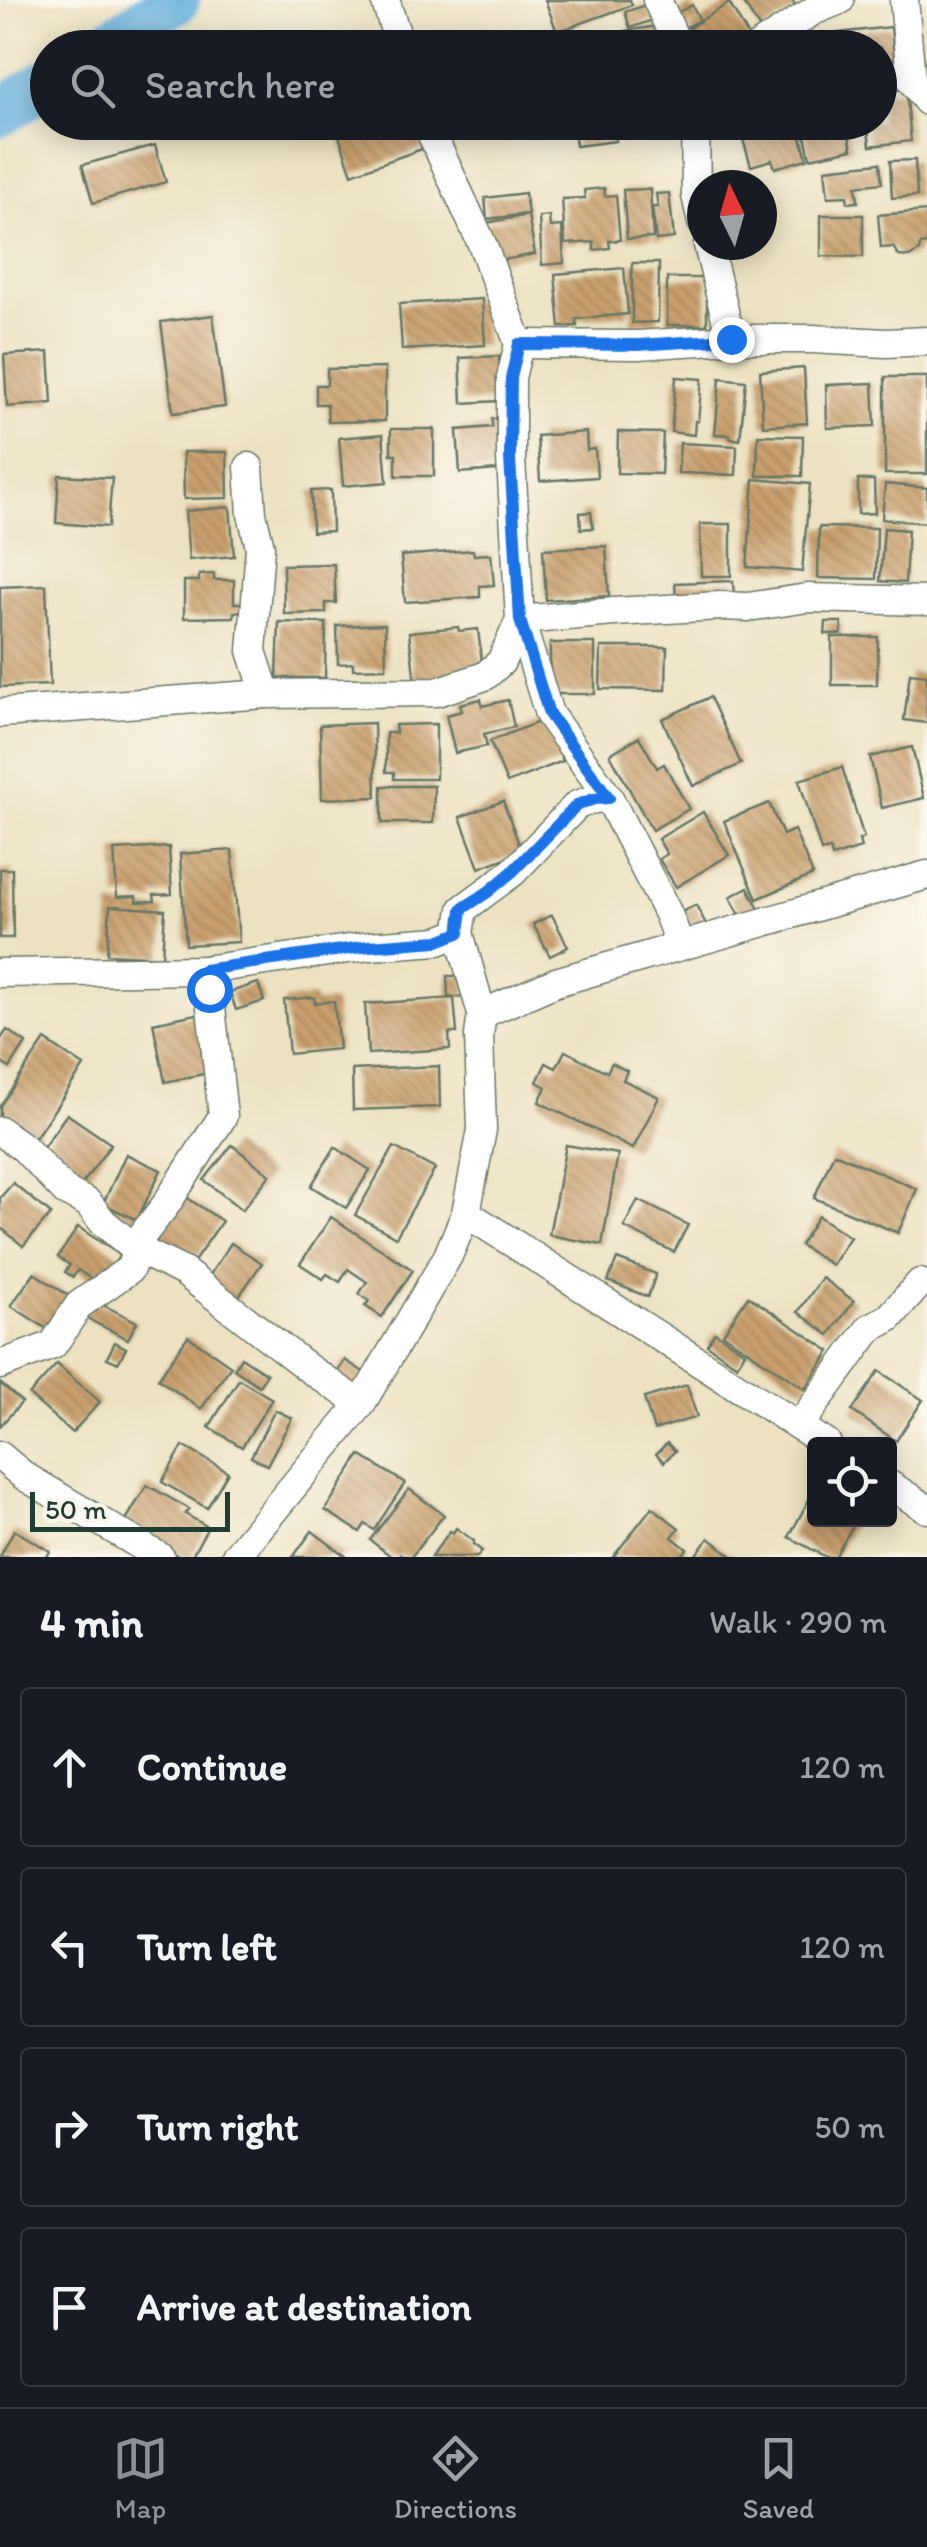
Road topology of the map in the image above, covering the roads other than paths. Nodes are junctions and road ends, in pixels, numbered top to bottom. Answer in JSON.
{"nodes":[{"id":1,"x":385,"y":0,"type":"edge"},
{"id":2,"x":657,"y":0,"type":"edge"},
{"id":3,"x":840,"y":0,"type":"edge"},
{"id":4,"x":904,"y":0,"type":"edge"},
{"id":5,"x":811,"y":6,"type":"edge"},
{"id":6,"x":395,"y":30,"type":"edge"},
{"id":7,"x":671,"y":30,"type":"edge"},
{"id":8,"x":780,"y":30,"type":"edge"},
{"id":9,"x":922,"y":86,"type":"edge"},
{"id":10,"x":434,"y":140,"type":"edge"},
{"id":11,"x":695,"y":140,"type":"edge"},
{"id":12,"x":696,"y":170,"type":"edge"},
{"id":13,"x":712,"y":260,"type":"edge"},
{"id":14,"x":731,"y":339,"type":"junction"},
{"id":15,"x":927,"y":341,"type":"edge"},
{"id":16,"x":519,"y":344,"type":"junction"},
{"id":17,"x":249,"y":467,"type":"dead end"},
{"id":18,"x":927,"y":600,"type":"edge"},
{"id":19,"x":520,"y":620,"type":"junction"},
{"id":20,"x":266,"y":694,"type":"junction"},
{"id":21,"x":0,"y":714,"type":"edge"},
{"id":22,"x":609,"y":798,"type":"junction"},
{"id":23,"x":927,"y":875,"type":"edge"},
{"id":24,"x":459,"y":933,"type":"junction"},
{"id":25,"x":680,"y":945,"type":"junction"},
{"id":26,"x":204,"y":970,"type":"junction"},
{"id":27,"x":0,"y":973,"type":"edge"},
{"id":28,"x":482,"y":1014,"type":"junction"},
{"id":29,"x":0,"y":1131,"type":"edge"},
{"id":30,"x":466,"y":1212,"type":"junction"},
{"id":31,"x":920,"y":1284,"type":"dead end"},
{"id":32,"x":0,"y":1365,"type":"edge"},
{"id":33,"x":361,"y":1404,"type":"junction"},
{"id":34,"x":799,"y":1426,"type":"junction"},
{"id":35,"x":816,"y":1437,"type":"edge"},
{"id":36,"x":0,"y":1456,"type":"edge"},
{"id":37,"x":897,"y":1490,"type":"edge"},
{"id":38,"x":927,"y":1509,"type":"edge"},
{"id":39,"x":160,"y":1557,"type":"edge"},
{"id":40,"x":236,"y":1557,"type":"edge"}],
"edges":[{"from":1,"to":6,"type":"street"},
{"from":2,"to":7,"type":"street"},
{"from":3,"to":5,"type":"street"},
{"from":4,"to":9,"type":"street"},
{"from":5,"to":8,"type":"street"},
{"from":10,"to":16,"type":"street"},
{"from":11,"to":12,"type":"street"},
{"from":13,"to":14,"type":"street"},
{"from":14,"to":15,"type":"street"},
{"from":14,"to":16,"type":"street"},
{"from":16,"to":19,"type":"street"},
{"from":17,"to":20,"type":"street"},
{"from":18,"to":19,"type":"street"},
{"from":19,"to":20,"type":"street"},
{"from":19,"to":22,"type":"street"},
{"from":20,"to":21,"type":"street"},
{"from":22,"to":24,"type":"street"},
{"from":22,"to":25,"type":"street"},
{"from":23,"to":25,"type":"street"},
{"from":24,"to":26,"type":"street"},
{"from":24,"to":28,"type":"street"},
{"from":25,"to":28,"type":"street"},
{"from":26,"to":27,"type":"street"},
{"from":26,"to":29,"type":"street"},
{"from":28,"to":30,"type":"street"},
{"from":30,"to":33,"type":"street"},
{"from":30,"to":34,"type":"street"},
{"from":31,"to":34,"type":"street"},
{"from":32,"to":33,"type":"street"},
{"from":33,"to":40,"type":"street"},
{"from":34,"to":35,"type":"street"},
{"from":36,"to":39,"type":"street"},
{"from":37,"to":38,"type":"street"}]}
